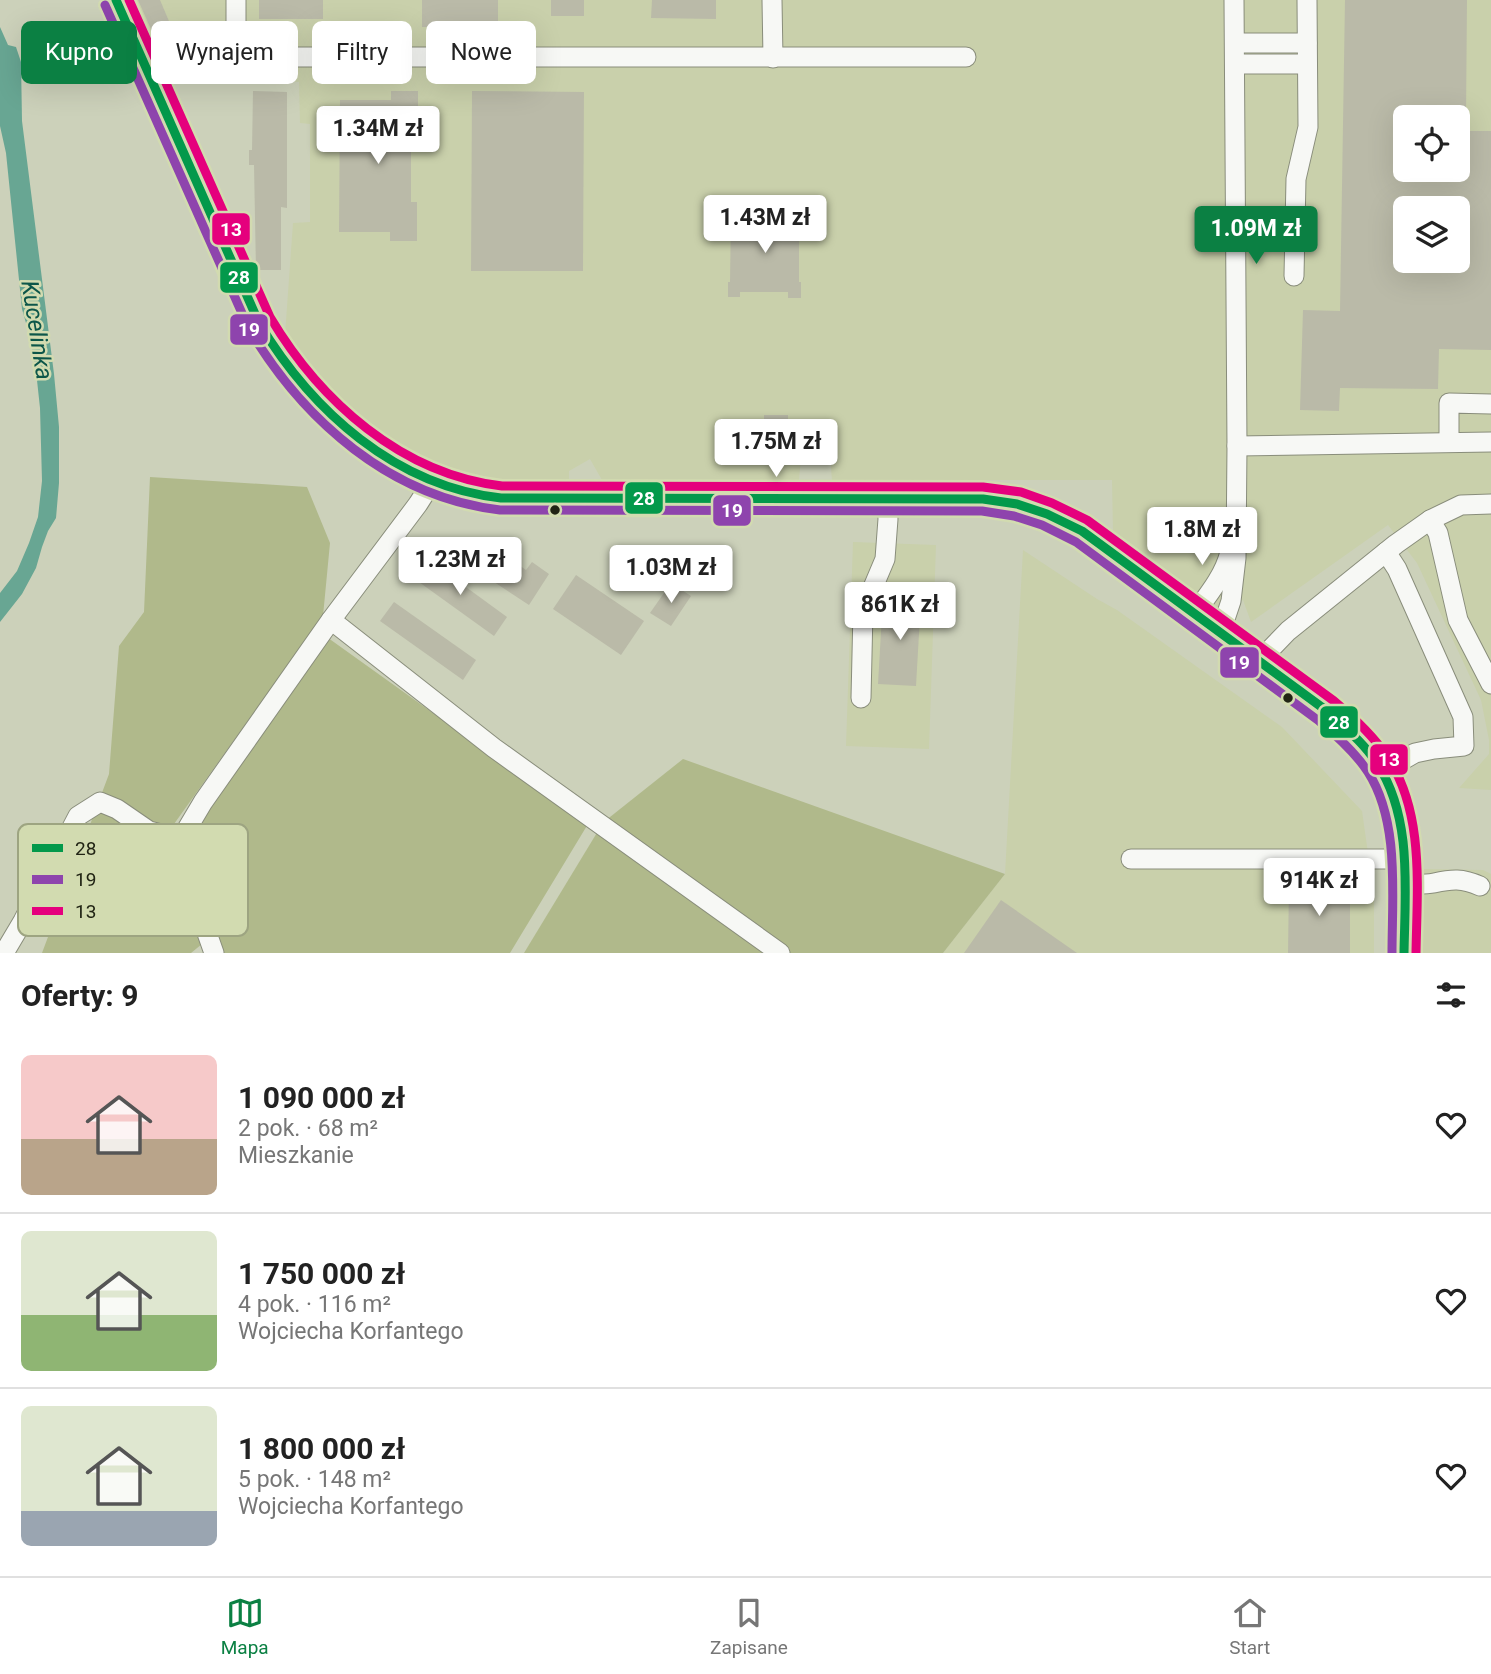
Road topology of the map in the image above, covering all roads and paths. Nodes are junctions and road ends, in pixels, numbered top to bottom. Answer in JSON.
{"nodes":[{"id":1,"x":116,"y":0,"type":"edge"},
{"id":2,"x":236,"y":0,"type":"edge"},
{"id":3,"x":772,"y":0,"type":"edge"},
{"id":4,"x":1234,"y":0,"type":"edge"},
{"id":5,"x":1307,"y":0,"type":"edge"},
{"id":6,"x":1235,"y":43,"type":"junction"},
{"id":7,"x":1307,"y":43,"type":"junction"},
{"id":8,"x":966,"y":57,"type":"dead end"},
{"id":9,"x":773,"y":58,"type":"junction"},
{"id":10,"x":1235,"y":64,"type":"junction"},
{"id":11,"x":1307,"y":64,"type":"junction"},
{"id":12,"x":1294,"y":275,"type":"dead end"},
{"id":13,"x":1491,"y":404,"type":"edge"},
{"id":14,"x":1448,"y":442,"type":"junction"},
{"id":15,"x":1491,"y":442,"type":"edge"},
{"id":16,"x":1237,"y":446,"type":"junction"},
{"id":17,"x":432,"y":482,"type":"junction"},
{"id":18,"x":887,"y":499,"type":"junction"},
{"id":19,"x":1491,"y":504,"type":"edge"},
{"id":20,"x":1430,"y":520,"type":"junction"},
{"id":21,"x":1235,"y":531,"type":"junction"},
{"id":22,"x":1386,"y":552,"type":"junction"},
{"id":23,"x":1194,"y":614,"type":"junction"},
{"id":24,"x":331,"y":620,"type":"junction"},
{"id":25,"x":1218,"y":632,"type":"junction"},
{"id":26,"x":1259,"y":661,"type":"junction"},
{"id":27,"x":1491,"y":684,"type":"edge"},
{"id":28,"x":861,"y":698,"type":"dead end"},
{"id":29,"x":1382,"y":772,"type":"junction"},
{"id":30,"x":74,"y":824,"type":"edge"},
{"id":31,"x":139,"y":824,"type":"edge"},
{"id":32,"x":190,"y":824,"type":"edge"},
{"id":33,"x":1131,"y":859,"type":"dead end"},
{"id":34,"x":1403,"y":859,"type":"junction"},
{"id":35,"x":1404,"y":884,"type":"junction"},
{"id":36,"x":1485,"y":886,"type":"edge"},
{"id":37,"x":18,"y":929,"type":"edge"},
{"id":38,"x":208,"y":936,"type":"edge"},
{"id":39,"x":4,"y":953,"type":"edge"},
{"id":40,"x":214,"y":953,"type":"edge"},
{"id":41,"x":780,"y":953,"type":"edge"},
{"id":42,"x":1404,"y":953,"type":"edge"}],
"edges":[{"from":1,"to":17,"type":"street"},
{"from":2,"to":9,"type":"street"},
{"from":3,"to":9,"type":"street"},
{"from":4,"to":6,"type":"street"},
{"from":5,"to":7,"type":"street"},
{"from":6,"to":7,"type":"street"},
{"from":6,"to":10,"type":"street"},
{"from":7,"to":11,"type":"street"},
{"from":8,"to":9,"type":"street"},
{"from":10,"to":11,"type":"street"},
{"from":10,"to":16,"type":"street"},
{"from":11,"to":12,"type":"street"},
{"from":13,"to":14,"type":"street"},
{"from":14,"to":15,"type":"street"},
{"from":14,"to":16,"type":"street"},
{"from":16,"to":21,"type":"street"},
{"from":17,"to":18,"type":"street"},
{"from":17,"to":24,"type":"street"},
{"from":18,"to":23,"type":"street"},
{"from":18,"to":28,"type":"street"},
{"from":19,"to":20,"type":"street"},
{"from":20,"to":22,"type":"street"},
{"from":20,"to":27,"type":"street"},
{"from":21,"to":23,"type":"street"},
{"from":21,"to":25,"type":"street"},
{"from":22,"to":26,"type":"street"},
{"from":22,"to":29,"type":"street"},
{"from":23,"to":25,"type":"street"},
{"from":24,"to":32,"type":"street"},
{"from":24,"to":41,"type":"street"},
{"from":25,"to":26,"type":"street"},
{"from":26,"to":29,"type":"street"},
{"from":29,"to":34,"type":"street"},
{"from":30,"to":31,"type":"street"},
{"from":33,"to":34,"type":"street"},
{"from":34,"to":35,"type":"street"},
{"from":35,"to":36,"type":"street"},
{"from":35,"to":42,"type":"street"},
{"from":37,"to":39,"type":"street"},
{"from":38,"to":40,"type":"street"}]}
